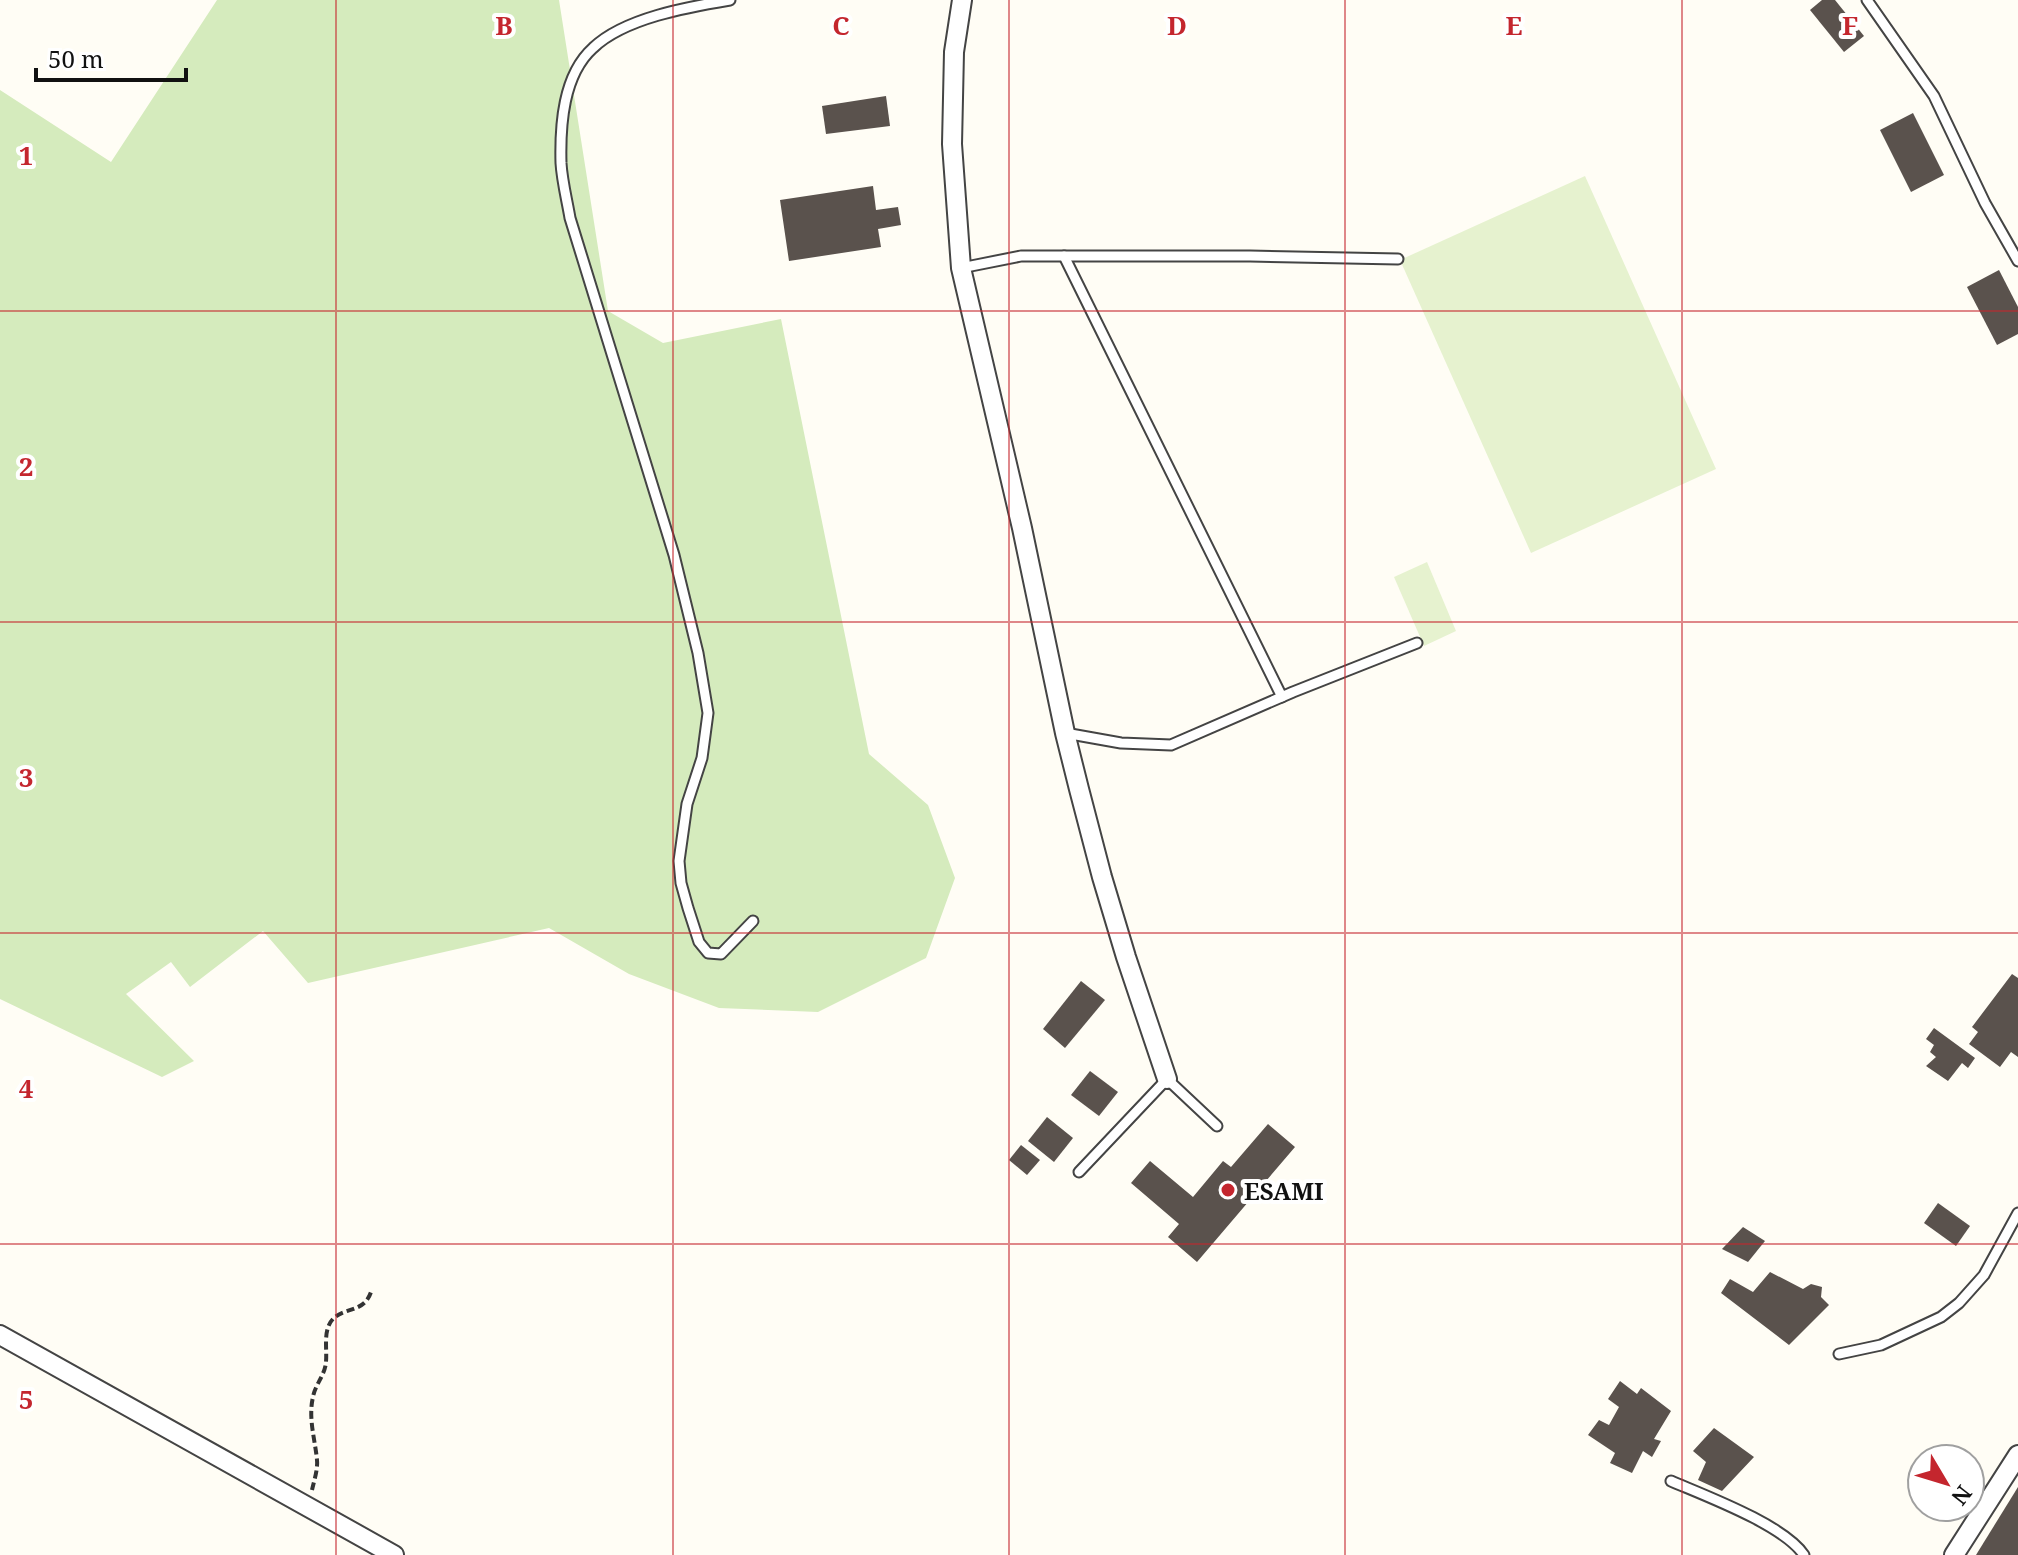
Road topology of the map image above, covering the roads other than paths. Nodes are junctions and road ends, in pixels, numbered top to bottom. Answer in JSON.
{"nodes":[{"id":1,"x":730,"y":0,"type":"edge"},
{"id":2,"x":962,"y":0,"type":"edge"},
{"id":3,"x":1867,"y":0,"type":"edge"},
{"id":4,"x":1064,"y":256,"type":"junction"},
{"id":5,"x":1398,"y":259,"type":"dead end"},
{"id":6,"x":2018,"y":261,"type":"edge"},
{"id":7,"x":961,"y":268,"type":"junction"},
{"id":8,"x":1417,"y":643,"type":"dead end"},
{"id":9,"x":1282,"y":697,"type":"junction"},
{"id":10,"x":1065,"y":733,"type":"junction"},
{"id":11,"x":753,"y":921,"type":"dead end"},
{"id":12,"x":1167,"y":1079,"type":"junction"},
{"id":13,"x":1217,"y":1126,"type":"dead end"},
{"id":14,"x":1079,"y":1172,"type":"dead end"},
{"id":15,"x":2018,"y":1213,"type":"edge"},
{"id":16,"x":0,"y":1335,"type":"edge"},
{"id":17,"x":1839,"y":1354,"type":"dead end"},
{"id":18,"x":2018,"y":1455,"type":"edge"},
{"id":19,"x":1671,"y":1481,"type":"dead end"},
{"id":20,"x":394,"y":1555,"type":"edge"},
{"id":21,"x":1804,"y":1555,"type":"edge"},
{"id":22,"x":1954,"y":1555,"type":"edge"}],
"edges":[{"from":1,"to":11,"type":"lane"},
{"from":2,"to":7,"type":"street"},
{"from":3,"to":6,"type":"lane"},
{"from":4,"to":5,"type":"lane"},
{"from":4,"to":7,"type":"lane"},
{"from":4,"to":9,"type":"lane"},
{"from":7,"to":10,"type":"street"},
{"from":8,"to":9,"type":"lane"},
{"from":9,"to":10,"type":"lane"},
{"from":10,"to":12,"type":"street"},
{"from":12,"to":13,"type":"lane"},
{"from":12,"to":14,"type":"lane"},
{"from":15,"to":17,"type":"lane"},
{"from":16,"to":20,"type":"street"},
{"from":18,"to":22,"type":"street"},
{"from":19,"to":21,"type":"lane"}]}
